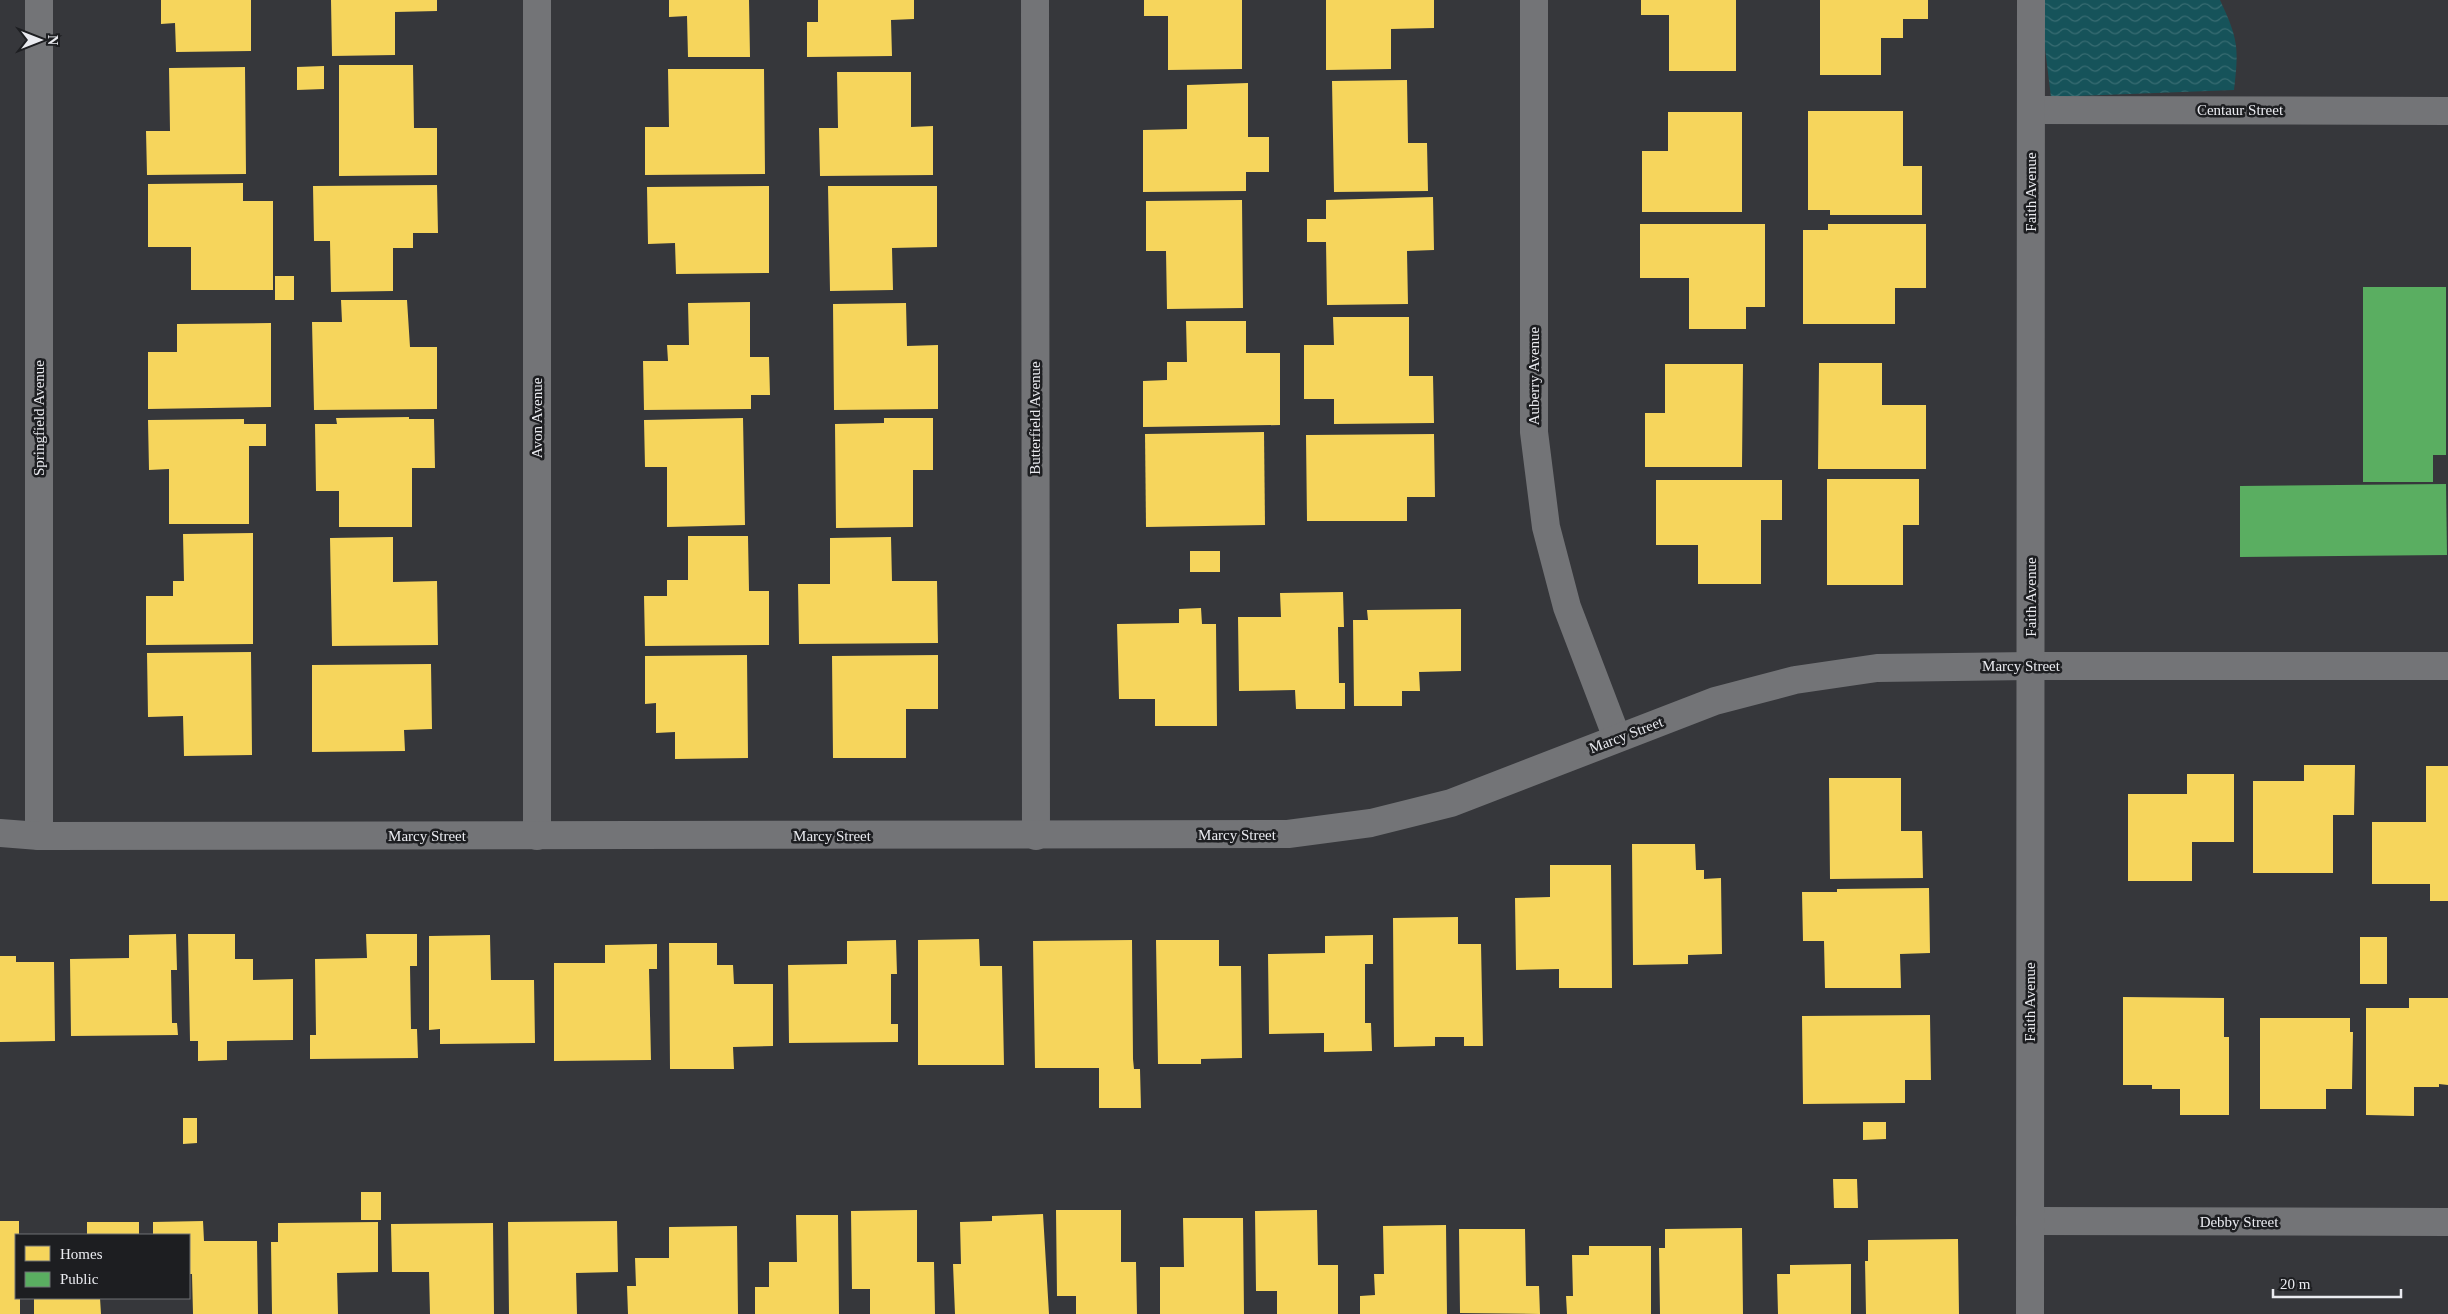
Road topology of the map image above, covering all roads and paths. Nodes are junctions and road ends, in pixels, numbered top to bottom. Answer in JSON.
{"nodes":[{"id":1,"x":39,"y":0,"type":"edge"},
{"id":2,"x":537,"y":0,"type":"edge"},
{"id":3,"x":1035,"y":0,"type":"edge"},
{"id":4,"x":1534,"y":0,"type":"edge"},
{"id":5,"x":2031,"y":0,"type":"edge"},
{"id":6,"x":2031,"y":110,"type":"junction"},
{"id":7,"x":2448,"y":111,"type":"edge"},
{"id":8,"x":2030,"y":666,"type":"junction"},
{"id":9,"x":2448,"y":666,"type":"edge"},
{"id":10,"x":1617,"y":738,"type":"junction"},
{"id":11,"x":0,"y":833,"type":"edge"},
{"id":12,"x":39,"y":836,"type":"junction"},
{"id":13,"x":537,"y":836,"type":"junction"},
{"id":14,"x":1036,"y":836,"type":"junction"},
{"id":15,"x":2030,"y":1221,"type":"junction"},
{"id":16,"x":2448,"y":1222,"type":"edge"},
{"id":17,"x":2030,"y":1314,"type":"edge"}],
"edges":[{"from":1,"to":12,"type":"street","name":"Springfield Avenue"},
{"from":2,"to":13,"type":"street","name":"Avon Avenue"},
{"from":3,"to":14,"type":"street","name":"Butterfield Avenue"},
{"from":4,"to":10,"type":"street","name":"Auberry Avenue"},
{"from":5,"to":6,"type":"street","name":"Faith Avenue"},
{"from":6,"to":7,"type":"street","name":"Centaur Street"},
{"from":6,"to":8,"type":"street","name":"Faith Avenue"},
{"from":8,"to":9,"type":"street","name":"Marcy Street"},
{"from":8,"to":10,"type":"street","name":"Marcy Street"},
{"from":8,"to":15,"type":"street","name":"Faith Avenue"},
{"from":10,"to":14,"type":"street","name":"Marcy Street"},
{"from":11,"to":12,"type":"street","name":"Marcy Street"},
{"from":12,"to":13,"type":"street","name":"Marcy Street"},
{"from":13,"to":14,"type":"street","name":"Marcy Street"},
{"from":15,"to":16,"type":"street","name":"Debby Street"},
{"from":15,"to":17,"type":"street","name":"Faith Avenue"}]}
